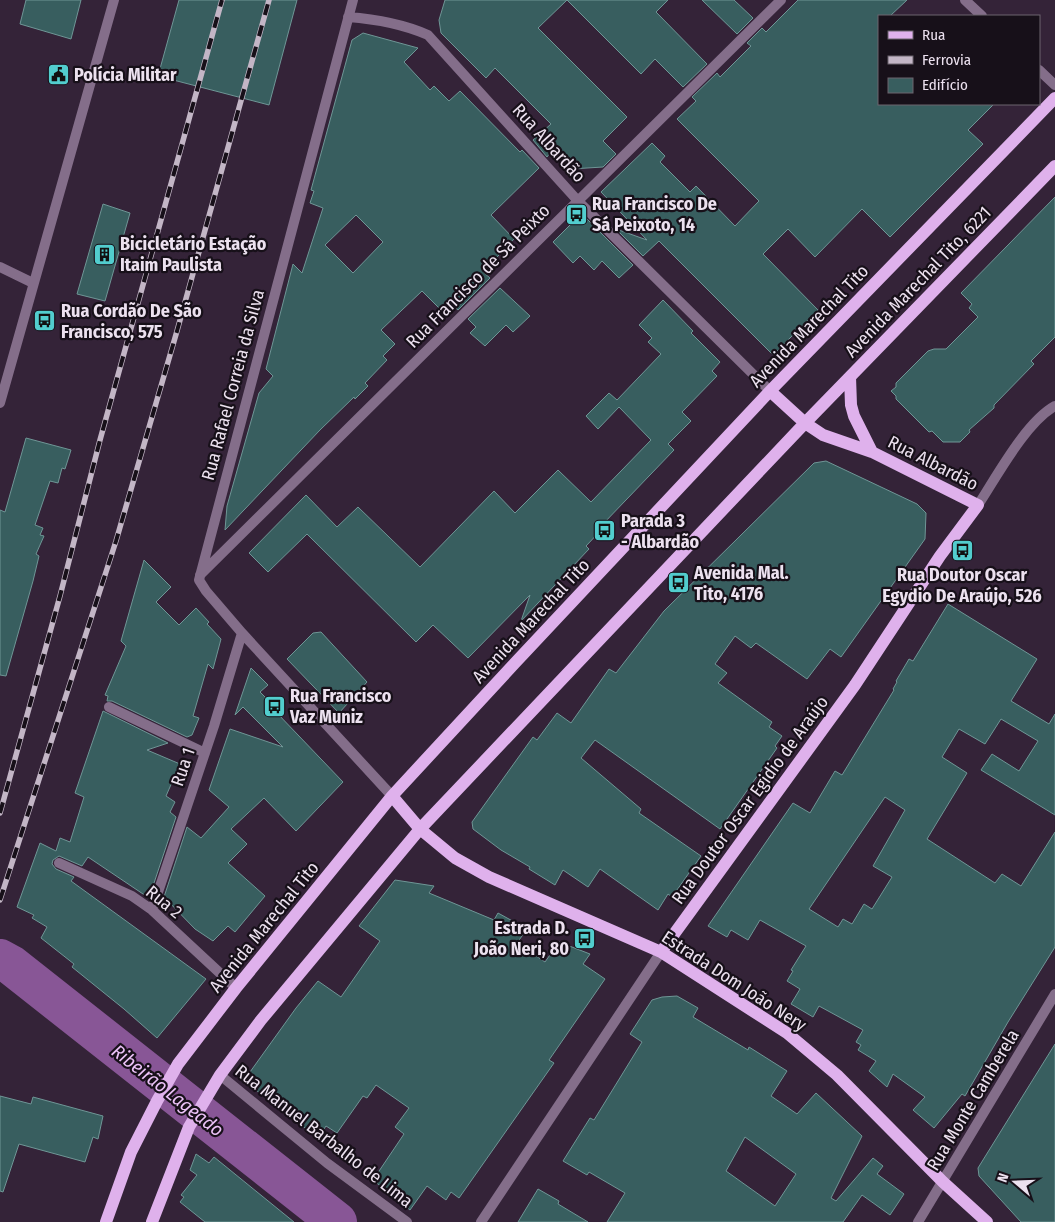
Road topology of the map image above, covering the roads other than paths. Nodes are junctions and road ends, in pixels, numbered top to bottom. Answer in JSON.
{"nodes":[{"id":1,"x":114,"y":0,"type":"edge"},
{"id":2,"x":353,"y":0,"type":"edge"},
{"id":3,"x":782,"y":0,"type":"edge"},
{"id":4,"x":965,"y":0,"type":"edge"},
{"id":5,"x":981,"y":15,"type":"edge"},
{"id":6,"x":348,"y":17,"type":"junction"},
{"id":7,"x":1040,"y":71,"type":"edge"},
{"id":8,"x":1055,"y":85,"type":"edge"},
{"id":9,"x":1055,"y":98,"type":"edge"},
{"id":10,"x":1055,"y":166,"type":"edge"},
{"id":11,"x":578,"y":201,"type":"junction"},
{"id":12,"x":0,"y":267,"type":"edge"},
{"id":13,"x":33,"y":283,"type":"junction"},
{"id":14,"x":850,"y":377,"type":"junction"},
{"id":15,"x":770,"y":390,"type":"junction"},
{"id":16,"x":0,"y":403,"type":"edge"},
{"id":17,"x":1055,"y":406,"type":"edge"},
{"id":18,"x":805,"y":423,"type":"junction"},
{"id":19,"x":872,"y":452,"type":"junction"},
{"id":20,"x":978,"y":505,"type":"junction"},
{"id":21,"x":199,"y":576,"type":"junction"},
{"id":22,"x":242,"y":634,"type":"junction"},
{"id":23,"x":109,"y":707,"type":"dead end"},
{"id":24,"x":206,"y":753,"type":"junction"},
{"id":25,"x":392,"y":796,"type":"junction"},
{"id":26,"x":420,"y":829,"type":"junction"},
{"id":27,"x":58,"y":863,"type":"dead end"},
{"id":28,"x":152,"y":910,"type":"junction"},
{"id":29,"x":662,"y":952,"type":"junction"},
{"id":30,"x":236,"y":988,"type":"junction"},
{"id":31,"x":1055,"y":994,"type":"edge"},
{"id":32,"x":220,"y":1075,"type":"junction"},
{"id":33,"x":943,"y":1182,"type":"junction"},
{"id":34,"x":106,"y":1222,"type":"edge"},
{"id":35,"x":152,"y":1222,"type":"edge"},
{"id":36,"x":407,"y":1222,"type":"edge"},
{"id":37,"x":481,"y":1222,"type":"edge"},
{"id":38,"x":918,"y":1222,"type":"edge"},
{"id":39,"x":987,"y":1222,"type":"edge"}],
"edges":[{"from":1,"to":13,"type":"street"},
{"from":2,"to":6,"type":"street","name":"Rua Rafael Correia da Silva"},
{"from":3,"to":11,"type":"street","name":"Rua Francisco de Sá Peixto"},
{"from":4,"to":5,"type":"street"},
{"from":6,"to":11,"type":"street","name":"Rua Albardão"},
{"from":6,"to":21,"type":"street","name":"Rua Rafael Correia da Silva"},
{"from":7,"to":8,"type":"street"},
{"from":9,"to":15,"type":"main road","name":"Avenida Marechal Tito"},
{"from":10,"to":14,"type":"main road","name":"Avenida Marechal Tito, 6221"},
{"from":11,"to":15,"type":"street","name":"Rua Albardão"},
{"from":11,"to":21,"type":"street","name":"Rua Francisco de Sá Peixto"},
{"from":12,"to":13,"type":"street"},
{"from":13,"to":16,"type":"street"},
{"from":14,"to":18,"type":"main road","name":"Avenida Marechal Tito, 6221"},
{"from":14,"to":19,"type":"main road","name":"Rua Albardão"},
{"from":15,"to":18,"type":"main road","name":"Rua Albardão"},
{"from":15,"to":25,"type":"main road","name":"Avenida Marechal Tito"},
{"from":17,"to":20,"type":"street","name":"Rua Doutor Oscar Egidio de Araújo"},
{"from":18,"to":19,"type":"main road","name":"Rua Albardão"},
{"from":18,"to":26,"type":"main road"},
{"from":19,"to":20,"type":"main road","name":"Rua Albardão"},
{"from":20,"to":29,"type":"main road","name":"Rua Doutor Oscar Egidio de Araújo"},
{"from":21,"to":22,"type":"street"},
{"from":22,"to":24,"type":"street","name":"Rua 1"},
{"from":22,"to":25,"type":"street"},
{"from":23,"to":24,"type":"street"},
{"from":24,"to":28,"type":"street","name":"Rua 1"},
{"from":25,"to":26,"type":"main road","name":"Estrada Dom João Nery"},
{"from":25,"to":30,"type":"main road","name":"Avenida Marechal Tito"},
{"from":26,"to":29,"type":"main road","name":"Estrada Dom João Nery"},
{"from":26,"to":32,"type":"main road"},
{"from":27,"to":28,"type":"street","name":"Rua 2"},
{"from":28,"to":30,"type":"street","name":"Rua 2"},
{"from":29,"to":33,"type":"main road","name":"Estrada Dom João Nery"},
{"from":29,"to":37,"type":"street","name":"Rua Doutor Oscar Egidio de Araújo"},
{"from":30,"to":34,"type":"main road","name":"Avenida Marechal Tito"},
{"from":31,"to":33,"type":"street","name":"Rua Monte Camberela"},
{"from":32,"to":35,"type":"main road"},
{"from":32,"to":36,"type":"street","name":"Rua Manuel Barbalho de Lima"},
{"from":33,"to":38,"type":"street","name":"Rua Monte Camberela"},
{"from":33,"to":39,"type":"main road","name":"Estrada Dom João Nery"}]}
